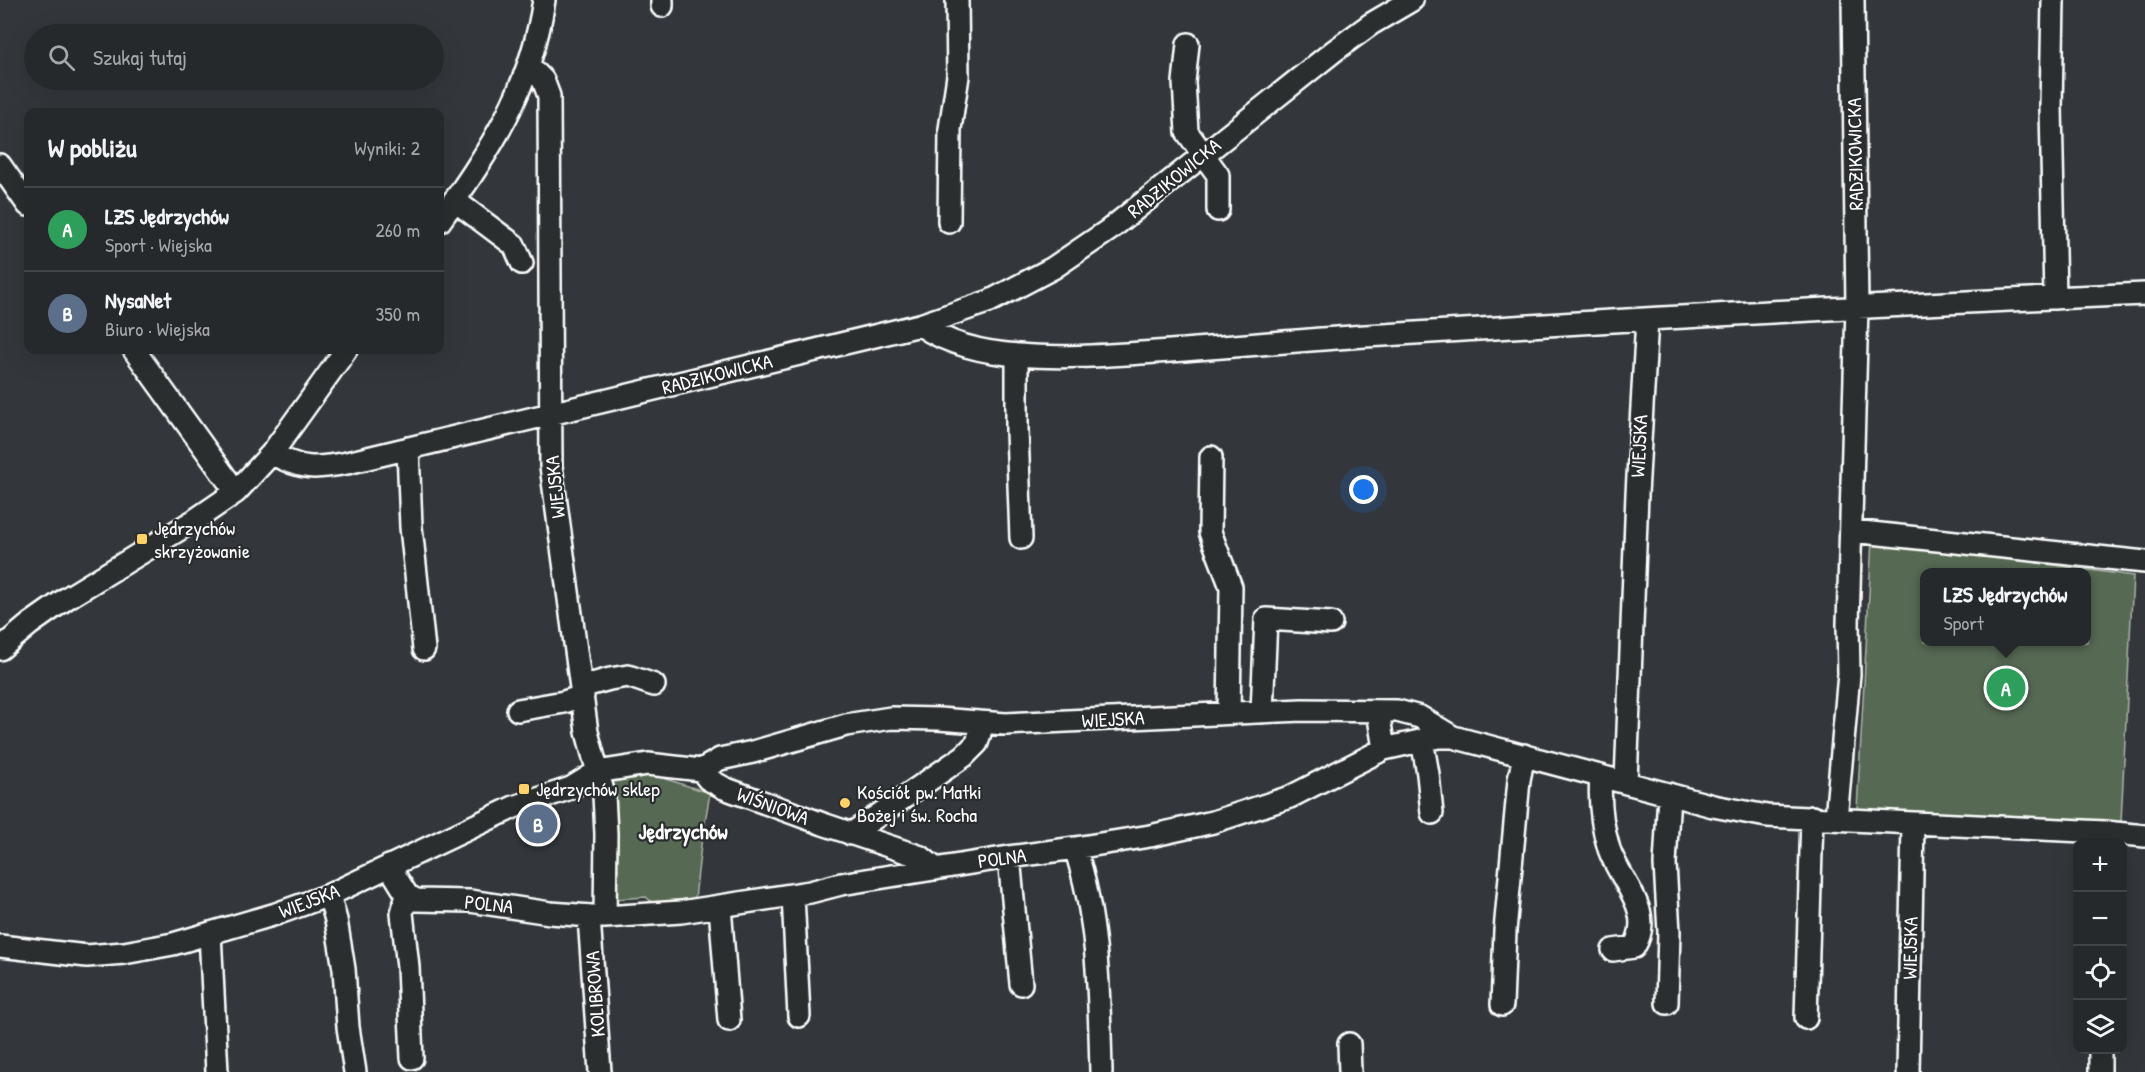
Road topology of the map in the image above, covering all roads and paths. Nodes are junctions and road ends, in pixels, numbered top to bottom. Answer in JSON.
{"nodes":[{"id":1,"x":544,"y":0,"type":"edge"},
{"id":2,"x":957,"y":0,"type":"edge"},
{"id":3,"x":1412,"y":0,"type":"edge"},
{"id":4,"x":1853,"y":0,"type":"edge"},
{"id":5,"x":2053,"y":0,"type":"edge"},
{"id":6,"x":1188,"y":44,"type":"dead end"},
{"id":7,"x":529,"y":66,"type":"junction"},
{"id":8,"x":1203,"y":155,"type":"junction"},
{"id":9,"x":0,"y":165,"type":"edge"},
{"id":10,"x":24,"y":199,"type":"edge"},
{"id":11,"x":454,"y":200,"type":"junction"},
{"id":12,"x":1218,"y":210,"type":"dead end"},
{"id":13,"x":444,"y":214,"type":"edge"},
{"id":14,"x":949,"y":222,"type":"dead end"},
{"id":15,"x":522,"y":263,"type":"dead end"},
{"id":16,"x":2145,"y":294,"type":"edge"},
{"id":17,"x":2055,"y":298,"type":"junction"},
{"id":18,"x":1857,"y":307,"type":"junction"},
{"id":19,"x":1647,"y":319,"type":"junction"},
{"id":20,"x":920,"y":325,"type":"junction"},
{"id":21,"x":137,"y":354,"type":"edge"},
{"id":22,"x":343,"y":354,"type":"edge"},
{"id":23,"x":1017,"y":355,"type":"junction"},
{"id":24,"x":550,"y":415,"type":"junction"},
{"id":25,"x":408,"y":448,"type":"junction"},
{"id":26,"x":272,"y":453,"type":"junction"},
{"id":27,"x":1211,"y":457,"type":"dead end"},
{"id":28,"x":236,"y":492,"type":"junction"},
{"id":29,"x":1852,"y":531,"type":"junction"},
{"id":30,"x":1021,"y":538,"type":"dead end"},
{"id":31,"x":2145,"y":562,"type":"edge"},
{"id":32,"x":1331,"y":623,"type":"dead end"},
{"id":33,"x":0,"y":649,"type":"edge"},
{"id":34,"x":424,"y":649,"type":"dead end"},
{"id":35,"x":654,"y":685,"type":"dead end"},
{"id":36,"x":582,"y":691,"type":"junction"},
{"id":37,"x":518,"y":710,"type":"dead end"},
{"id":38,"x":1378,"y":711,"type":"junction"},
{"id":39,"x":1262,"y":712,"type":"junction"},
{"id":40,"x":1229,"y":713,"type":"junction"},
{"id":41,"x":983,"y":723,"type":"junction"},
{"id":42,"x":1453,"y":737,"type":"junction"},
{"id":43,"x":1422,"y":740,"type":"junction"},
{"id":44,"x":1384,"y":750,"type":"junction"},
{"id":45,"x":1524,"y":755,"type":"junction"},
{"id":46,"x":701,"y":770,"type":"junction"},
{"id":47,"x":597,"y":772,"type":"junction"},
{"id":48,"x":1601,"y":776,"type":"junction"},
{"id":49,"x":1626,"y":782,"type":"junction"},
{"id":50,"x":1669,"y":794,"type":"junction"},
{"id":51,"x":1432,"y":813,"type":"dead end"},
{"id":52,"x":1812,"y":817,"type":"junction"},
{"id":53,"x":1836,"y":819,"type":"junction"},
{"id":54,"x":1913,"y":824,"type":"junction"},
{"id":55,"x":851,"y":834,"type":"junction"},
{"id":56,"x":2145,"y":836,"type":"edge"},
{"id":57,"x":2104,"y":837,"type":"edge"},
{"id":58,"x":1075,"y":848,"type":"junction"},
{"id":59,"x":1009,"y":857,"type":"junction"},
{"id":60,"x":389,"y":866,"type":"junction"},
{"id":61,"x":936,"y":869,"type":"junction"},
{"id":62,"x":329,"y":895,"type":"junction"},
{"id":63,"x":407,"y":895,"type":"junction"},
{"id":64,"x":793,"y":895,"type":"junction"},
{"id":65,"x":720,"y":906,"type":"junction"},
{"id":66,"x":597,"y":917,"type":"junction"},
{"id":67,"x":210,"y":933,"type":"junction"},
{"id":68,"x":0,"y":946,"type":"edge"},
{"id":69,"x":1613,"y":950,"type":"dead end"},
{"id":70,"x":1021,"y":984,"type":"dead end"},
{"id":71,"x":1667,"y":1003,"type":"dead end"},
{"id":72,"x":1502,"y":1005,"type":"dead end"},
{"id":73,"x":799,"y":1016,"type":"dead end"},
{"id":74,"x":1806,"y":1018,"type":"dead end"},
{"id":75,"x":729,"y":1020,"type":"dead end"},
{"id":76,"x":1349,"y":1044,"type":"dead end"},
{"id":77,"x":2100,"y":1054,"type":"edge"},
{"id":78,"x":412,"y":1058,"type":"dead end"},
{"id":79,"x":217,"y":1072,"type":"edge"},
{"id":80,"x":355,"y":1072,"type":"edge"},
{"id":81,"x":600,"y":1072,"type":"edge"},
{"id":82,"x":1101,"y":1072,"type":"edge"},
{"id":83,"x":1350,"y":1072,"type":"edge"},
{"id":84,"x":1908,"y":1072,"type":"edge"},
{"id":85,"x":2100,"y":1072,"type":"edge"}],
"edges":[{"from":1,"to":7,"type":"street"},
{"from":2,"to":14,"type":"street"},
{"from":3,"to":8,"type":"street","name":"RADZIKOWICKA"},
{"from":4,"to":18,"type":"street","name":"RADZIKOWICKA"},
{"from":5,"to":17,"type":"street"},
{"from":6,"to":8,"type":"street"},
{"from":7,"to":11,"type":"street"},
{"from":7,"to":24,"type":"street"},
{"from":8,"to":12,"type":"street"},
{"from":8,"to":20,"type":"street","name":"RADZIKOWICKA"},
{"from":9,"to":10,"type":"street"},
{"from":11,"to":13,"type":"street"},
{"from":11,"to":15,"type":"street"},
{"from":16,"to":17,"type":"street"},
{"from":17,"to":18,"type":"street"},
{"from":18,"to":19,"type":"street"},
{"from":18,"to":29,"type":"street"},
{"from":19,"to":23,"type":"street"},
{"from":19,"to":49,"type":"street","name":"WIEJSKA"},
{"from":20,"to":23,"type":"street"},
{"from":20,"to":24,"type":"street","name":"RADZIKOWICKA"},
{"from":21,"to":28,"type":"street"},
{"from":22,"to":26,"type":"street"},
{"from":23,"to":30,"type":"street"},
{"from":24,"to":25,"type":"street","name":"RADZIKOWICKA"},
{"from":24,"to":36,"type":"street","name":"WIEJSKA"},
{"from":25,"to":26,"type":"street","name":"RADZIKOWICKA"},
{"from":25,"to":34,"type":"street"},
{"from":26,"to":28,"type":"street"},
{"from":27,"to":40,"type":"street"},
{"from":28,"to":33,"type":"street"},
{"from":29,"to":31,"type":"street"},
{"from":29,"to":53,"type":"street"},
{"from":32,"to":39,"type":"street"},
{"from":35,"to":36,"type":"street"},
{"from":36,"to":37,"type":"street"},
{"from":36,"to":47,"type":"street","name":"WIEJSKA"},
{"from":38,"to":39,"type":"street","name":"WIEJSKA"},
{"from":38,"to":42,"type":"street","name":"WIEJSKA"},
{"from":38,"to":44,"type":"street"},
{"from":39,"to":40,"type":"street","name":"WIEJSKA"},
{"from":40,"to":41,"type":"street","name":"WIEJSKA"},
{"from":41,"to":46,"type":"street","name":"WIEJSKA"},
{"from":41,"to":55,"type":"street"},
{"from":42,"to":43,"type":"street","name":"POLNA"},
{"from":42,"to":45,"type":"street","name":"WIEJSKA"},
{"from":43,"to":44,"type":"street","name":"POLNA"},
{"from":43,"to":51,"type":"street"},
{"from":44,"to":58,"type":"street","name":"POLNA"},
{"from":45,"to":48,"type":"street","name":"WIEJSKA"},
{"from":45,"to":72,"type":"street"},
{"from":46,"to":47,"type":"street","name":"WIEJSKA"},
{"from":46,"to":55,"type":"street","name":"WIŚNIOWA"},
{"from":47,"to":60,"type":"street","name":"WIEJSKA"},
{"from":47,"to":66,"type":"street"},
{"from":48,"to":49,"type":"street","name":"WIEJSKA"},
{"from":48,"to":69,"type":"street"},
{"from":49,"to":50,"type":"street","name":"WIEJSKA"},
{"from":50,"to":52,"type":"street","name":"WIEJSKA"},
{"from":50,"to":71,"type":"street"},
{"from":52,"to":53,"type":"street","name":"WIEJSKA"},
{"from":52,"to":74,"type":"street"},
{"from":53,"to":54,"type":"street","name":"WIEJSKA"},
{"from":54,"to":57,"type":"street","name":"WIEJSKA"},
{"from":54,"to":84,"type":"street","name":"WIEJSKA"},
{"from":55,"to":61,"type":"street","name":"WIŚNIOWA"},
{"from":56,"to":57,"type":"street","name":"WIEJSKA"},
{"from":58,"to":59,"type":"street","name":"POLNA"},
{"from":58,"to":82,"type":"street"},
{"from":59,"to":61,"type":"street","name":"POLNA"},
{"from":59,"to":70,"type":"street"},
{"from":60,"to":62,"type":"street","name":"WIEJSKA"},
{"from":60,"to":63,"type":"street"},
{"from":61,"to":64,"type":"street","name":"POLNA"},
{"from":62,"to":67,"type":"street","name":"WIEJSKA"},
{"from":62,"to":80,"type":"street"},
{"from":63,"to":66,"type":"street","name":"POLNA"},
{"from":63,"to":78,"type":"street"},
{"from":64,"to":65,"type":"street","name":"POLNA"},
{"from":64,"to":73,"type":"street"},
{"from":65,"to":66,"type":"street","name":"POLNA"},
{"from":65,"to":75,"type":"street"},
{"from":66,"to":81,"type":"street","name":"KOLIBROWA"},
{"from":67,"to":68,"type":"street","name":"WIEJSKA"},
{"from":67,"to":79,"type":"street"},
{"from":76,"to":83,"type":"street"},
{"from":77,"to":85,"type":"street"}]}
